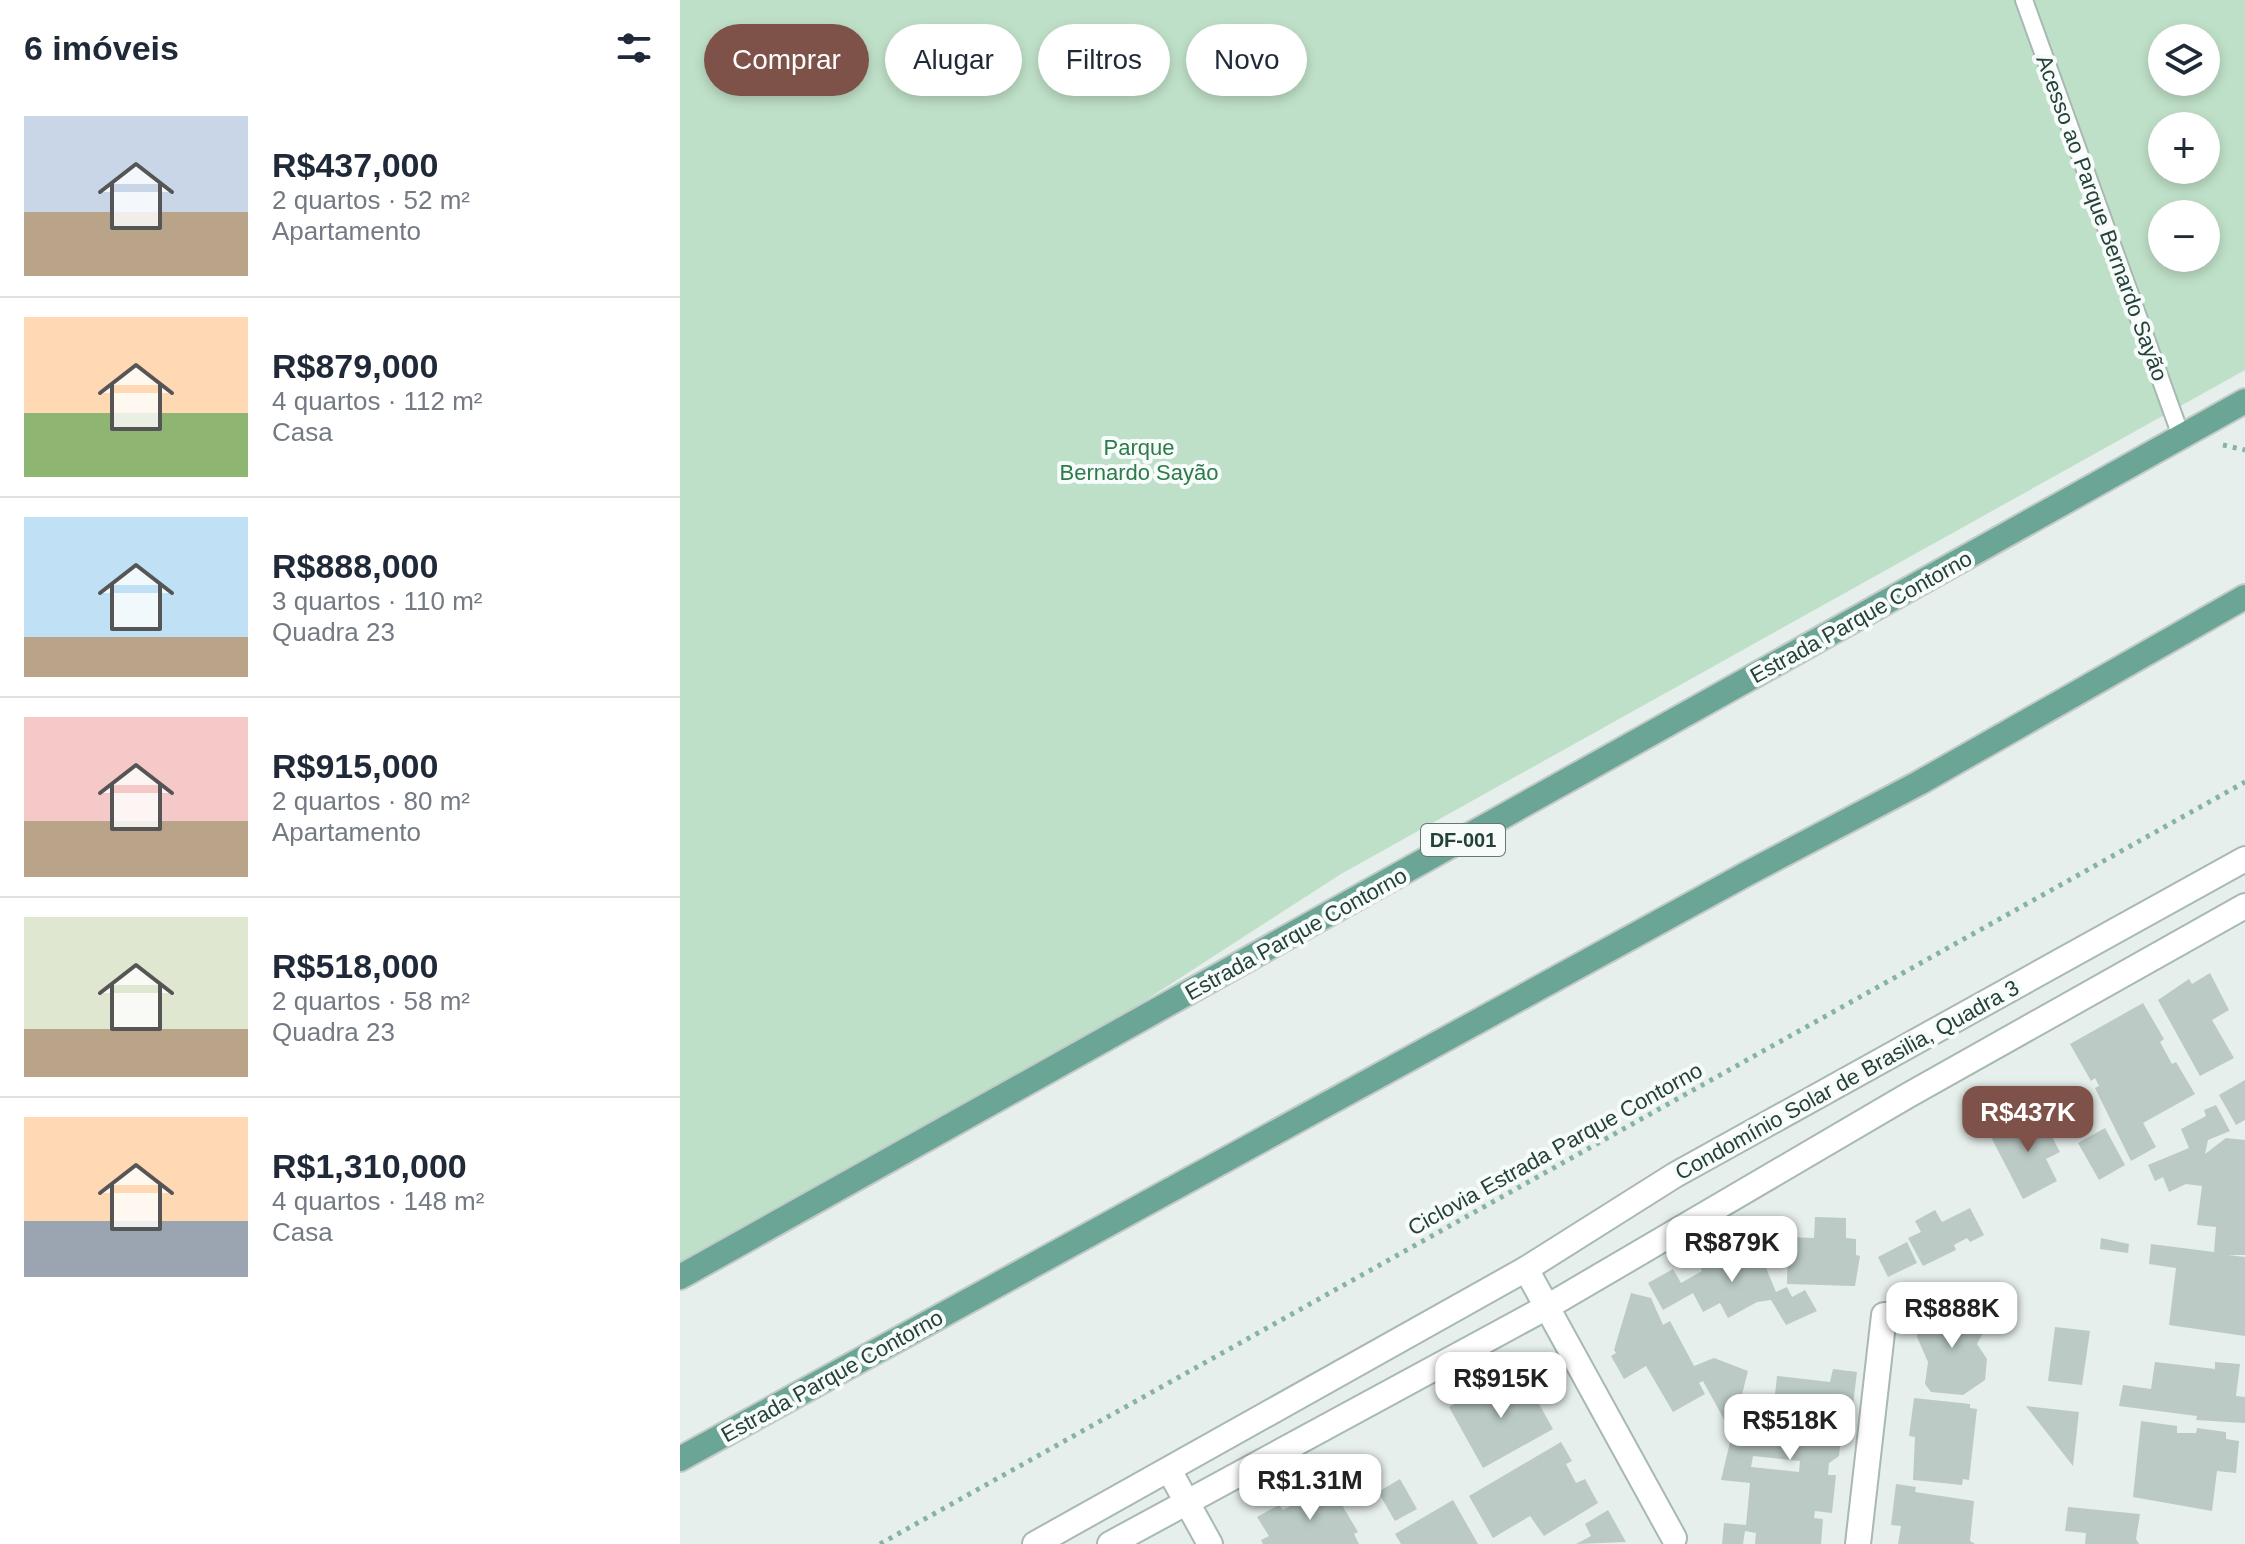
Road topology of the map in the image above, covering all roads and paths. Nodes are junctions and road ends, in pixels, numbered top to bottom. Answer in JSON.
{"nodes":[{"id":1,"x":2024,"y":0,"type":"edge"},
{"id":2,"x":2245,"y":401,"type":"edge"},
{"id":3,"x":2181,"y":436,"type":"junction"},
{"id":4,"x":2245,"y":597,"type":"edge"},
{"id":5,"x":2245,"y":782,"type":"edge"},
{"id":6,"x":2245,"y":859,"type":"edge"},
{"id":7,"x":2245,"y":906,"type":"edge"},
{"id":8,"x":2020,"y":984,"type":"junction"},
{"id":9,"x":2042,"y":1020,"type":"junction"},
{"id":10,"x":1526,"y":1269,"type":"junction"},
{"id":11,"x":680,"y":1277,"type":"edge"},
{"id":12,"x":1547,"y":1307,"type":"junction"},
{"id":13,"x":1884,"y":1315,"type":"dead end"},
{"id":14,"x":680,"y":1459,"type":"edge"},
{"id":15,"x":1169,"y":1470,"type":"junction"},
{"id":16,"x":1186,"y":1502,"type":"junction"},
{"id":17,"x":1674,"y":1538,"type":"dead end"},
{"id":18,"x":880,"y":1544,"type":"edge"},
{"id":19,"x":1035,"y":1544,"type":"edge"},
{"id":20,"x":1110,"y":1544,"type":"edge"},
{"id":21,"x":1210,"y":1544,"type":"edge"},
{"id":22,"x":1858,"y":1544,"type":"edge"}],
"edges":[{"from":1,"to":3,"type":"lane","name":"Acesso ao Parque Bernardo Sayão"},
{"from":2,"to":3,"type":"main road","name":"Estrada Parque Contorno","number":"DF-001"},
{"from":3,"to":11,"type":"main road","name":"Estrada Parque Contorno","number":"DF-001"},
{"from":4,"to":14,"type":"main road","name":"Estrada Parque Contorno"},
{"from":5,"to":18,"type":"path","name":"Ciclovia Estrada Parque Contorno"},
{"from":6,"to":8,"type":"street","name":"Condomínio Solar de Brasilia, Quadra 3"},
{"from":7,"to":9,"type":"street","name":"Condomínio Solar de Brasilia, Quadra 3"},
{"from":8,"to":9,"type":"street"},
{"from":8,"to":10,"type":"street","name":"Condomínio Solar de Brasilia, Quadra 3"},
{"from":9,"to":12,"type":"street","name":"Condomínio Solar de Brasilia, Quadra 3"},
{"from":10,"to":12,"type":"street"},
{"from":10,"to":15,"type":"street","name":"Condomínio Solar de Brasilia, Quadra 3"},
{"from":12,"to":16,"type":"street","name":"Condomínio Solar de Brasilia, Quadra 3"},
{"from":12,"to":17,"type":"street"},
{"from":13,"to":22,"type":"street"},
{"from":15,"to":16,"type":"street"},
{"from":15,"to":19,"type":"street","name":"Condomínio Solar de Brasilia, Quadra 3"},
{"from":16,"to":20,"type":"street","name":"Condomínio Solar de Brasilia, Quadra 3"},
{"from":16,"to":21,"type":"street"}]}
